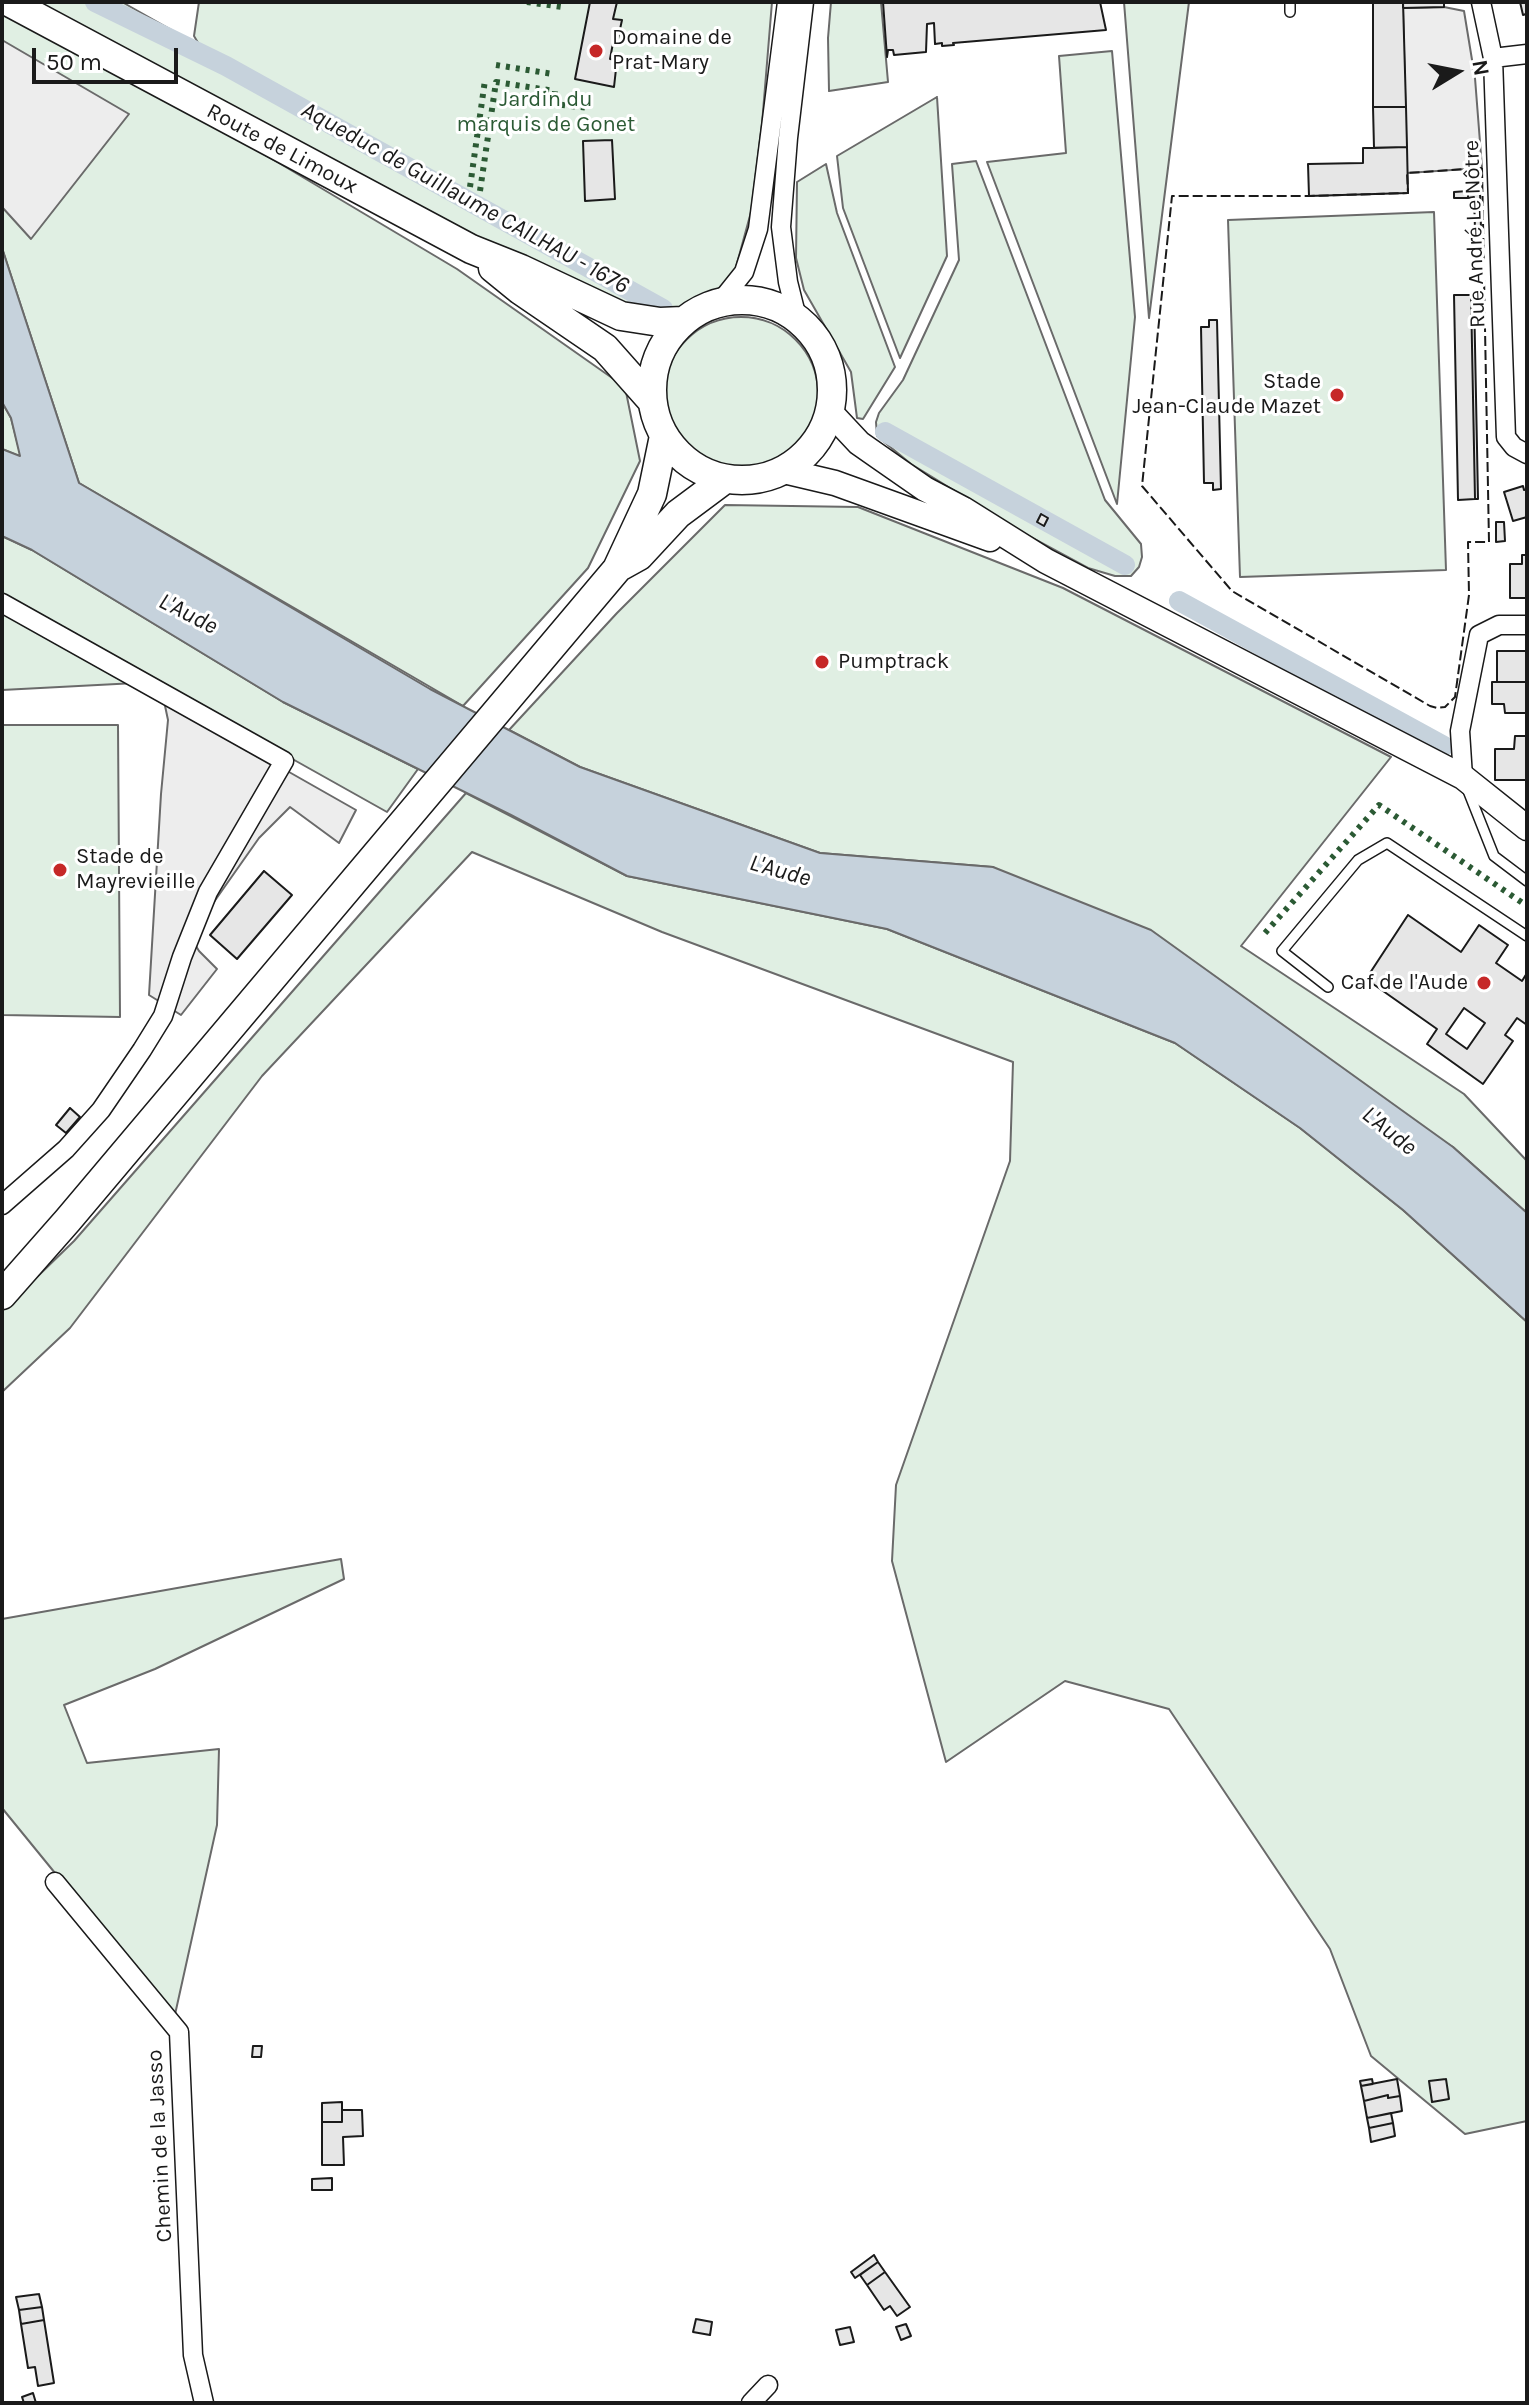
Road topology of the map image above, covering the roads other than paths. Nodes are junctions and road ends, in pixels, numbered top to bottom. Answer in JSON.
{"nodes":[{"id":1,"x":9,"y":2,"type":"edge"},
{"id":2,"x":787,"y":2,"type":"edge"},
{"id":3,"x":804,"y":2,"type":"edge"},
{"id":4,"x":1481,"y":2,"type":"edge"},
{"id":5,"x":1527,"y":54,"type":"edge"},
{"id":6,"x":1493,"y":58,"type":"junction"},
{"id":7,"x":471,"y":249,"type":"junction"},
{"id":8,"x":720,"y":302,"type":"junction"},
{"id":9,"x":797,"y":318,"type":"junction"},
{"id":10,"x":683,"y":321,"type":"junction"},
{"id":11,"x":652,"y":401,"type":"junction"},
{"id":12,"x":830,"y":412,"type":"junction"},
{"id":13,"x":664,"y":436,"type":"junction"},
{"id":14,"x":1527,"y":454,"type":"edge"},
{"id":15,"x":784,"y":471,"type":"junction"},
{"id":16,"x":725,"y":479,"type":"junction"},
{"id":17,"x":1046,"y":561,"type":"junction"},
{"id":18,"x":617,"y":569,"type":"junction"},
{"id":19,"x":2,"y":603,"type":"edge"},
{"id":20,"x":1527,"y":625,"type":"edge"},
{"id":21,"x":1463,"y":777,"type":"junction"},
{"id":22,"x":1527,"y":828,"type":"edge"},
{"id":23,"x":1527,"y":881,"type":"edge"},
{"id":24,"x":1527,"y":936,"type":"edge"},
{"id":25,"x":1328,"y":987,"type":"dead end"},
{"id":26,"x":2,"y":1205,"type":"edge"},
{"id":27,"x":2,"y":1295,"type":"edge"},
{"id":28,"x":55,"y":1882,"type":"dead end"},
{"id":29,"x":768,"y":2385,"type":"dead end"},
{"id":30,"x":204,"y":2403,"type":"edge"},
{"id":31,"x":751,"y":2403,"type":"edge"}],
"edges":[{"from":1,"to":7,"type":"main road","name":"Route de Limoux"},
{"from":2,"to":8,"type":"street"},
{"from":3,"to":9,"type":"street"},
{"from":4,"to":6,"type":"street","name":"Rue André Le Nôtre"},
{"from":5,"to":6,"type":"street"},
{"from":6,"to":14,"type":"street","name":"Rue André Le Nôtre"},
{"from":7,"to":10,"type":"main road"},
{"from":7,"to":11,"type":"main road"},
{"from":8,"to":9,"type":"main road"},
{"from":8,"to":10,"type":"main road"},
{"from":9,"to":12,"type":"main road"},
{"from":10,"to":11,"type":"main road"},
{"from":11,"to":13,"type":"main road"},
{"from":12,"to":15,"type":"main road"},
{"from":12,"to":17,"type":"main road"},
{"from":13,"to":16,"type":"main road"},
{"from":13,"to":18,"type":"main road"},
{"from":15,"to":16,"type":"main road"},
{"from":15,"to":17,"type":"main road"},
{"from":16,"to":18,"type":"main road"},
{"from":17,"to":21,"type":"main road"},
{"from":18,"to":27,"type":"main road"},
{"from":19,"to":26,"type":"street"},
{"from":20,"to":21,"type":"street"},
{"from":21,"to":22,"type":"main road"},
{"from":21,"to":23,"type":"lane"},
{"from":24,"to":25,"type":"lane"},
{"from":28,"to":30,"type":"street","name":"Chemin de la Jasso"},
{"from":29,"to":31,"type":"street"}]}
